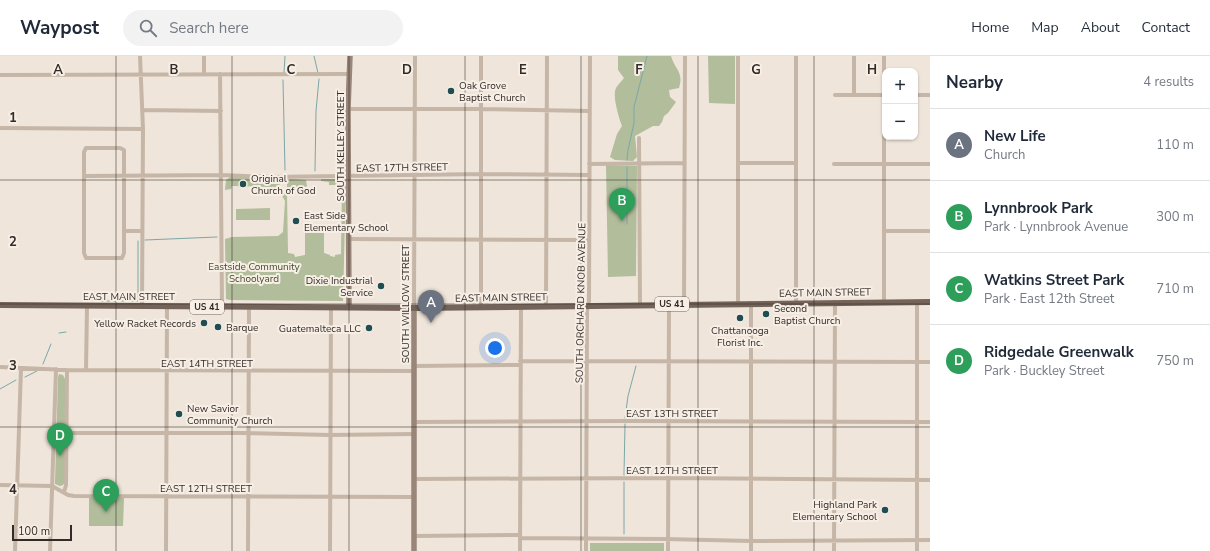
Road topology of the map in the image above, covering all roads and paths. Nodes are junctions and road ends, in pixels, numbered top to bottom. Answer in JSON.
{"nodes":[{"id":1,"x":140,"y":56,"type":"edge"},
{"id":2,"x":204,"y":56,"type":"edge"},
{"id":3,"x":350,"y":56,"type":"edge"},
{"id":4,"x":415,"y":56,"type":"edge"},
{"id":5,"x":481,"y":56,"type":"edge"},
{"id":6,"x":546,"y":56,"type":"edge"},
{"id":7,"x":590,"y":56,"type":"edge"},
{"id":8,"x":685,"y":56,"type":"edge"},
{"id":9,"x":738,"y":56,"type":"edge"},
{"id":10,"x":796,"y":56,"type":"edge"},
{"id":11,"x":854,"y":56,"type":"edge"},
{"id":12,"x":884,"y":56,"type":"edge"},
{"id":13,"x":884,"y":68,"type":"edge"},
{"id":14,"x":140,"y":74,"type":"junction"},
{"id":15,"x":204,"y":74,"type":"junction"},
{"id":16,"x":220,"y":74,"type":"junction"},
{"id":17,"x":350,"y":74,"type":"junction"},
{"id":18,"x":0,"y":75,"type":"edge"},
{"id":19,"x":835,"y":95,"type":"dead end"},
{"id":20,"x":854,"y":95,"type":"junction"},
{"id":21,"x":918,"y":95,"type":"edge"},
{"id":22,"x":930,"y":95,"type":"edge"},
{"id":23,"x":882,"y":96,"type":"edge"},
{"id":24,"x":885,"y":104,"type":"edge"},
{"id":25,"x":348,"y":109,"type":"junction"},
{"id":26,"x":481,"y":109,"type":"junction"},
{"id":27,"x":142,"y":110,"type":"junction"},
{"id":28,"x":414,"y":110,"type":"junction"},
{"id":29,"x":546,"y":110,"type":"junction"},
{"id":30,"x":221,"y":111,"type":"junction"},
{"id":31,"x":590,"y":111,"type":"junction"},
{"id":32,"x":0,"y":128,"type":"edge"},
{"id":33,"x":143,"y":129,"type":"junction"},
{"id":34,"x":639,"y":138,"type":"dead end"},
{"id":35,"x":684,"y":163,"type":"junction"},
{"id":36,"x":738,"y":163,"type":"junction"},
{"id":37,"x":589,"y":164,"type":"junction"},
{"id":38,"x":639,"y":164,"type":"junction"},
{"id":39,"x":796,"y":164,"type":"junction"},
{"id":40,"x":834,"y":164,"type":"dead end"},
{"id":41,"x":884,"y":164,"type":"junction"},
{"id":42,"x":930,"y":164,"type":"edge"},
{"id":43,"x":482,"y":174,"type":"junction"},
{"id":44,"x":589,"y":174,"type":"junction"},
{"id":45,"x":222,"y":175,"type":"junction"},
{"id":46,"x":414,"y":175,"type":"junction"},
{"id":47,"x":547,"y":175,"type":"junction"},
{"id":48,"x":84,"y":176,"type":"junction"},
{"id":49,"x":124,"y":176,"type":"junction"},
{"id":50,"x":142,"y":176,"type":"junction"},
{"id":51,"x":349,"y":176,"type":"junction"},
{"id":52,"x":124,"y":231,"type":"junction"},
{"id":53,"x":142,"y":231,"type":"junction"},
{"id":54,"x":885,"y":231,"type":"junction"},
{"id":55,"x":930,"y":231,"type":"edge"},
{"id":56,"x":349,"y":239,"type":"junction"},
{"id":57,"x":414,"y":239,"type":"junction"},
{"id":58,"x":481,"y":239,"type":"junction"},
{"id":59,"x":546,"y":240,"type":"junction"},
{"id":60,"x":589,"y":240,"type":"junction"},
{"id":61,"x":835,"y":302,"type":"junction"},
{"id":62,"x":884,"y":302,"type":"junction"},
{"id":63,"x":917,"y":302,"type":"junction"},
{"id":64,"x":930,"y":302,"type":"edge"},
{"id":65,"x":752,"y":303,"type":"junction"},
{"id":66,"x":796,"y":303,"type":"junction"},
{"id":67,"x":669,"y":304,"type":"junction"},
{"id":68,"x":684,"y":304,"type":"junction"},
{"id":69,"x":738,"y":304,"type":"junction"},
{"id":70,"x":640,"y":305,"type":"junction"},
{"id":71,"x":0,"y":306,"type":"edge"},
{"id":72,"x":87,"y":306,"type":"junction"},
{"id":73,"x":142,"y":306,"type":"junction"},
{"id":74,"x":167,"y":306,"type":"junction"},
{"id":75,"x":521,"y":306,"type":"junction"},
{"id":76,"x":546,"y":306,"type":"junction"},
{"id":77,"x":588,"y":306,"type":"junction"},
{"id":78,"x":222,"y":307,"type":"junction"},
{"id":79,"x":249,"y":307,"type":"junction"},
{"id":80,"x":331,"y":307,"type":"junction"},
{"id":81,"x":481,"y":307,"type":"junction"},
{"id":82,"x":349,"y":308,"type":"junction"},
{"id":83,"x":414,"y":308,"type":"junction"},
{"id":84,"x":587,"y":361,"type":"junction"},
{"id":85,"x":669,"y":362,"type":"junction"},
{"id":86,"x":751,"y":362,"type":"junction"},
{"id":87,"x":835,"y":362,"type":"junction"},
{"id":88,"x":930,"y":362,"type":"edge"},
{"id":89,"x":520,"y":363,"type":"junction"},
{"id":90,"x":917,"y":363,"type":"junction"},
{"id":91,"x":0,"y":367,"type":"edge"},
{"id":92,"x":21,"y":368,"type":"junction"},
{"id":93,"x":414,"y":369,"type":"junction"},
{"id":94,"x":56,"y":370,"type":"junction"},
{"id":95,"x":67,"y":370,"type":"junction"},
{"id":96,"x":86,"y":370,"type":"junction"},
{"id":97,"x":167,"y":370,"type":"junction"},
{"id":98,"x":248,"y":371,"type":"junction"},
{"id":99,"x":330,"y":371,"type":"junction"},
{"id":100,"x":520,"y":421,"type":"junction"},
{"id":101,"x":586,"y":421,"type":"junction"},
{"id":102,"x":669,"y":421,"type":"junction"},
{"id":103,"x":414,"y":422,"type":"junction"},
{"id":104,"x":751,"y":422,"type":"junction"},
{"id":105,"x":834,"y":422,"type":"junction"},
{"id":106,"x":917,"y":422,"type":"junction"},
{"id":107,"x":930,"y":422,"type":"edge"},
{"id":108,"x":67,"y":433,"type":"junction"},
{"id":109,"x":248,"y":433,"type":"junction"},
{"id":110,"x":166,"y":434,"type":"junction"},
{"id":111,"x":414,"y":434,"type":"junction"},
{"id":112,"x":330,"y":435,"type":"junction"},
{"id":113,"x":586,"y":478,"type":"junction"},
{"id":114,"x":668,"y":478,"type":"junction"},
{"id":115,"x":520,"y":479,"type":"junction"},
{"id":116,"x":751,"y":479,"type":"junction"},
{"id":117,"x":834,"y":479,"type":"junction"},
{"id":118,"x":414,"y":480,"type":"junction"},
{"id":119,"x":917,"y":480,"type":"junction"},
{"id":120,"x":930,"y":480,"type":"edge"},
{"id":121,"x":0,"y":485,"type":"edge"},
{"id":122,"x":17,"y":485,"type":"junction"},
{"id":123,"x":52,"y":486,"type":"junction"},
{"id":124,"x":64,"y":492,"type":"junction"},
{"id":125,"x":166,"y":496,"type":"junction"},
{"id":126,"x":248,"y":496,"type":"junction"},
{"id":127,"x":330,"y":497,"type":"junction"},
{"id":128,"x":414,"y":497,"type":"junction"},
{"id":129,"x":414,"y":536,"type":"junction"},
{"id":130,"x":520,"y":537,"type":"junction"},
{"id":131,"x":586,"y":539,"type":"junction"},
{"id":132,"x":668,"y":539,"type":"junction"},
{"id":133,"x":834,"y":540,"type":"junction"},
{"id":134,"x":917,"y":540,"type":"junction"},
{"id":135,"x":930,"y":540,"type":"edge"},
{"id":136,"x":751,"y":541,"type":"junction"},
{"id":137,"x":14,"y":551,"type":"edge"},
{"id":138,"x":50,"y":551,"type":"edge"},
{"id":139,"x":166,"y":551,"type":"edge"},
{"id":140,"x":248,"y":551,"type":"edge"},
{"id":141,"x":330,"y":551,"type":"edge"},
{"id":142,"x":414,"y":551,"type":"edge"},
{"id":143,"x":520,"y":551,"type":"edge"},
{"id":144,"x":586,"y":551,"type":"edge"},
{"id":145,"x":668,"y":551,"type":"edge"},
{"id":146,"x":751,"y":551,"type":"edge"},
{"id":147,"x":834,"y":551,"type":"edge"},
{"id":148,"x":917,"y":551,"type":"edge"}],
"edges":[{"from":1,"to":14,"type":"street"},
{"from":2,"to":15,"type":"street"},
{"from":3,"to":17,"type":"main road","name":"SOUTH KELLEY STREET"},
{"from":4,"to":28,"type":"street","name":"SOUTH WILLOW STREET"},
{"from":5,"to":26,"type":"street"},
{"from":6,"to":29,"type":"street"},
{"from":7,"to":31,"type":"street","name":"SOUTH ORCHARD KNOB AVENUE"},
{"from":8,"to":35,"type":"street"},
{"from":9,"to":36,"type":"street"},
{"from":10,"to":39,"type":"street"},
{"from":11,"to":20,"type":"street"},
{"from":12,"to":13,"type":"street"},
{"from":14,"to":15,"type":"street"},
{"from":14,"to":18,"type":"street"},
{"from":14,"to":27,"type":"street"},
{"from":15,"to":16,"type":"street"},
{"from":16,"to":17,"type":"street"},
{"from":16,"to":30,"type":"street"},
{"from":17,"to":25,"type":"main road","name":"SOUTH KELLEY STREET"},
{"from":19,"to":20,"type":"street"},
{"from":20,"to":23,"type":"street"},
{"from":21,"to":22,"type":"street"},
{"from":24,"to":41,"type":"street"},
{"from":25,"to":28,"type":"street"},
{"from":25,"to":51,"type":"main road","name":"SOUTH KELLEY STREET"},
{"from":26,"to":28,"type":"street"},
{"from":26,"to":29,"type":"street"},
{"from":26,"to":43,"type":"street"},
{"from":27,"to":30,"type":"street"},
{"from":27,"to":33,"type":"street"},
{"from":28,"to":46,"type":"street","name":"SOUTH WILLOW STREET"},
{"from":29,"to":31,"type":"street"},
{"from":29,"to":47,"type":"street"},
{"from":30,"to":45,"type":"street"},
{"from":31,"to":37,"type":"street","name":"SOUTH ORCHARD KNOB AVENUE"},
{"from":32,"to":33,"type":"street"},
{"from":33,"to":50,"type":"street"},
{"from":34,"to":38,"type":"street"},
{"from":35,"to":38,"type":"street"},
{"from":35,"to":68,"type":"street"},
{"from":36,"to":39,"type":"street"},
{"from":36,"to":69,"type":"street"},
{"from":37,"to":38,"type":"street"},
{"from":37,"to":44,"type":"street","name":"SOUTH ORCHARD KNOB AVENUE"},
{"from":38,"to":70,"type":"street"},
{"from":39,"to":66,"type":"street"},
{"from":40,"to":41,"type":"street"},
{"from":41,"to":42,"type":"street"},
{"from":41,"to":54,"type":"street"},
{"from":43,"to":46,"type":"street","name":"EAST 17TH STREET"},
{"from":43,"to":47,"type":"street","name":"EAST 17TH STREET"},
{"from":43,"to":58,"type":"street"},
{"from":44,"to":47,"type":"street","name":"EAST 17TH STREET"},
{"from":44,"to":60,"type":"street","name":"SOUTH ORCHARD KNOB AVENUE"},
{"from":45,"to":50,"type":"street","name":"EAST 17TH STREET"},
{"from":45,"to":51,"type":"street","name":"EAST 17TH STREET"},
{"from":45,"to":78,"type":"street"},
{"from":46,"to":51,"type":"street","name":"EAST 17TH STREET"},
{"from":46,"to":57,"type":"street","name":"SOUTH WILLOW STREET"},
{"from":47,"to":59,"type":"street"},
{"from":48,"to":49,"type":"street","name":"EAST 17TH STREET"},
{"from":48,"to":49,"type":"street"},
{"from":48,"to":52,"type":"street"},
{"from":49,"to":50,"type":"street","name":"EAST 17TH STREET"},
{"from":49,"to":52,"type":"street"},
{"from":50,"to":53,"type":"street"},
{"from":51,"to":56,"type":"main road","name":"SOUTH KELLEY STREET"},
{"from":52,"to":53,"type":"street"},
{"from":53,"to":73,"type":"street"},
{"from":54,"to":55,"type":"street"},
{"from":54,"to":62,"type":"street"},
{"from":56,"to":57,"type":"street"},
{"from":56,"to":82,"type":"main road","name":"SOUTH KELLEY STREET"},
{"from":57,"to":58,"type":"street"},
{"from":57,"to":83,"type":"street","name":"SOUTH WILLOW STREET"},
{"from":58,"to":59,"type":"street"},
{"from":58,"to":81,"type":"street"},
{"from":59,"to":60,"type":"street"},
{"from":59,"to":76,"type":"street"},
{"from":60,"to":77,"type":"street","name":"SOUTH ORCHARD KNOB AVENUE"},
{"from":61,"to":62,"type":"main road","name":"EAST MAIN STREET","number":"US 41"},
{"from":61,"to":66,"type":"main road","name":"EAST MAIN STREET","number":"US 41"},
{"from":61,"to":87,"type":"street"},
{"from":62,"to":63,"type":"main road","name":"EAST MAIN STREET","number":"US 41"},
{"from":63,"to":64,"type":"main road","name":"EAST MAIN STREET","number":"US 41"},
{"from":63,"to":90,"type":"street"},
{"from":65,"to":66,"type":"main road","name":"EAST MAIN STREET","number":"US 41"},
{"from":65,"to":69,"type":"main road","name":"EAST MAIN STREET","number":"US 41"},
{"from":65,"to":86,"type":"street"},
{"from":67,"to":68,"type":"main road","name":"EAST MAIN STREET","number":"US 41"},
{"from":67,"to":70,"type":"main road","name":"EAST MAIN STREET","number":"US 41"},
{"from":67,"to":85,"type":"street"},
{"from":68,"to":69,"type":"main road","name":"EAST MAIN STREET","number":"US 41"},
{"from":70,"to":77,"type":"main road","name":"EAST MAIN STREET","number":"US 41"},
{"from":71,"to":72,"type":"main road","name":"EAST MAIN STREET","number":"US 41"},
{"from":72,"to":73,"type":"main road","name":"EAST MAIN STREET","number":"US 41"},
{"from":72,"to":96,"type":"street"},
{"from":73,"to":74,"type":"main road","name":"EAST MAIN STREET","number":"US 41"},
{"from":74,"to":78,"type":"main road","name":"EAST MAIN STREET","number":"US 41"},
{"from":74,"to":97,"type":"street"},
{"from":75,"to":76,"type":"main road","name":"EAST MAIN STREET","number":"US 41"},
{"from":75,"to":81,"type":"main road","name":"EAST MAIN STREET","number":"US 41"},
{"from":75,"to":89,"type":"street"},
{"from":76,"to":77,"type":"main road","name":"EAST MAIN STREET","number":"US 41"},
{"from":77,"to":84,"type":"street","name":"SOUTH ORCHARD KNOB AVENUE"},
{"from":78,"to":79,"type":"main road","name":"EAST MAIN STREET","number":"US 41"},
{"from":79,"to":80,"type":"main road","name":"EAST MAIN STREET","number":"US 41"},
{"from":79,"to":98,"type":"street"},
{"from":80,"to":82,"type":"main road","name":"EAST MAIN STREET","number":"US 41"},
{"from":80,"to":99,"type":"street"},
{"from":81,"to":83,"type":"main road","name":"EAST MAIN STREET","number":"US 41"},
{"from":82,"to":83,"type":"main road","name":"EAST MAIN STREET","number":"US 41"},
{"from":83,"to":93,"type":"main road","name":"SOUTH WILLOW STREET"},
{"from":84,"to":85,"type":"street","name":"EAST 14TH STREET"},
{"from":84,"to":89,"type":"street","name":"EAST 14TH STREET"},
{"from":84,"to":101,"type":"street","name":"SOUTH ORCHARD KNOB AVENUE"},
{"from":85,"to":86,"type":"street","name":"EAST 14TH STREET"},
{"from":85,"to":102,"type":"street"},
{"from":86,"to":87,"type":"street","name":"EAST 14TH STREET"},
{"from":86,"to":104,"type":"street"},
{"from":87,"to":90,"type":"street","name":"EAST 14TH STREET"},
{"from":87,"to":105,"type":"street"},
{"from":88,"to":90,"type":"street","name":"EAST 14TH STREET"},
{"from":89,"to":93,"type":"street","name":"EAST 14TH STREET"},
{"from":89,"to":100,"type":"street"},
{"from":90,"to":106,"type":"street"},
{"from":91,"to":92,"type":"street","name":"EAST 14TH STREET"},
{"from":92,"to":94,"type":"street","name":"EAST 14TH STREET"},
{"from":92,"to":122,"type":"street"},
{"from":93,"to":99,"type":"street","name":"EAST 14TH STREET"},
{"from":93,"to":103,"type":"main road","name":"SOUTH WILLOW STREET"},
{"from":94,"to":95,"type":"street","name":"EAST 14TH STREET"},
{"from":94,"to":123,"type":"street"},
{"from":95,"to":96,"type":"street","name":"EAST 14TH STREET"},
{"from":95,"to":108,"type":"street"},
{"from":96,"to":97,"type":"street","name":"EAST 14TH STREET"},
{"from":97,"to":98,"type":"street","name":"EAST 14TH STREET"},
{"from":97,"to":110,"type":"street"},
{"from":98,"to":99,"type":"street","name":"EAST 14TH STREET"},
{"from":98,"to":109,"type":"street"},
{"from":99,"to":112,"type":"street"},
{"from":100,"to":101,"type":"street","name":"EAST 13TH STREET"},
{"from":100,"to":103,"type":"street","name":"EAST 13TH STREET"},
{"from":100,"to":115,"type":"street"},
{"from":101,"to":102,"type":"street","name":"EAST 13TH STREET"},
{"from":101,"to":113,"type":"street","name":"SOUTH ORCHARD KNOB AVENUE"},
{"from":102,"to":104,"type":"street","name":"EAST 13TH STREET"},
{"from":102,"to":114,"type":"street"},
{"from":103,"to":111,"type":"main road","name":"SOUTH WILLOW STREET"},
{"from":104,"to":105,"type":"street","name":"EAST 13TH STREET"},
{"from":104,"to":116,"type":"street"},
{"from":105,"to":106,"type":"street","name":"EAST 13TH STREET"},
{"from":105,"to":117,"type":"street"},
{"from":106,"to":107,"type":"street","name":"EAST 13TH STREET"},
{"from":106,"to":119,"type":"street"},
{"from":108,"to":110,"type":"street"},
{"from":108,"to":124,"type":"street"},
{"from":109,"to":110,"type":"street"},
{"from":109,"to":112,"type":"street"},
{"from":109,"to":126,"type":"street"},
{"from":110,"to":125,"type":"street"},
{"from":111,"to":112,"type":"street"},
{"from":111,"to":118,"type":"main road","name":"SOUTH WILLOW STREET"},
{"from":112,"to":127,"type":"street"},
{"from":113,"to":114,"type":"street","name":"EAST 12TH STREET"},
{"from":113,"to":115,"type":"street","name":"EAST 12TH STREET"},
{"from":113,"to":131,"type":"street","name":"SOUTH ORCHARD KNOB AVENUE"},
{"from":114,"to":116,"type":"street","name":"EAST 12TH STREET"},
{"from":114,"to":132,"type":"street"},
{"from":115,"to":118,"type":"street","name":"EAST 12TH STREET"},
{"from":115,"to":130,"type":"street"},
{"from":116,"to":117,"type":"street","name":"EAST 12TH STREET"},
{"from":116,"to":136,"type":"street"},
{"from":117,"to":119,"type":"street","name":"EAST 12TH STREET"},
{"from":117,"to":133,"type":"street"},
{"from":118,"to":128,"type":"main road","name":"SOUTH WILLOW STREET"},
{"from":119,"to":120,"type":"street","name":"EAST 12TH STREET"},
{"from":119,"to":134,"type":"street"},
{"from":121,"to":122,"type":"street","name":"EAST 12TH STREET"},
{"from":122,"to":123,"type":"street","name":"EAST 12TH STREET"},
{"from":122,"to":137,"type":"street"},
{"from":123,"to":124,"type":"street","name":"EAST 12TH STREET"},
{"from":123,"to":138,"type":"street"},
{"from":124,"to":125,"type":"street","name":"EAST 12TH STREET"},
{"from":125,"to":126,"type":"street","name":"EAST 12TH STREET"},
{"from":125,"to":139,"type":"street"},
{"from":126,"to":127,"type":"street","name":"EAST 12TH STREET"},
{"from":126,"to":140,"type":"street"},
{"from":127,"to":128,"type":"street","name":"EAST 12TH STREET"},
{"from":127,"to":141,"type":"street"},
{"from":128,"to":129,"type":"main road","name":"SOUTH WILLOW STREET"},
{"from":129,"to":130,"type":"street"},
{"from":129,"to":142,"type":"main road","name":"SOUTH WILLOW STREET"},
{"from":130,"to":131,"type":"street"},
{"from":130,"to":143,"type":"street"},
{"from":131,"to":132,"type":"street"},
{"from":131,"to":144,"type":"street","name":"SOUTH ORCHARD KNOB AVENUE"},
{"from":132,"to":136,"type":"street"},
{"from":132,"to":145,"type":"street"},
{"from":133,"to":134,"type":"street"},
{"from":133,"to":136,"type":"street"},
{"from":133,"to":147,"type":"street"},
{"from":134,"to":135,"type":"street"},
{"from":134,"to":148,"type":"street"},
{"from":136,"to":146,"type":"street"}]}
